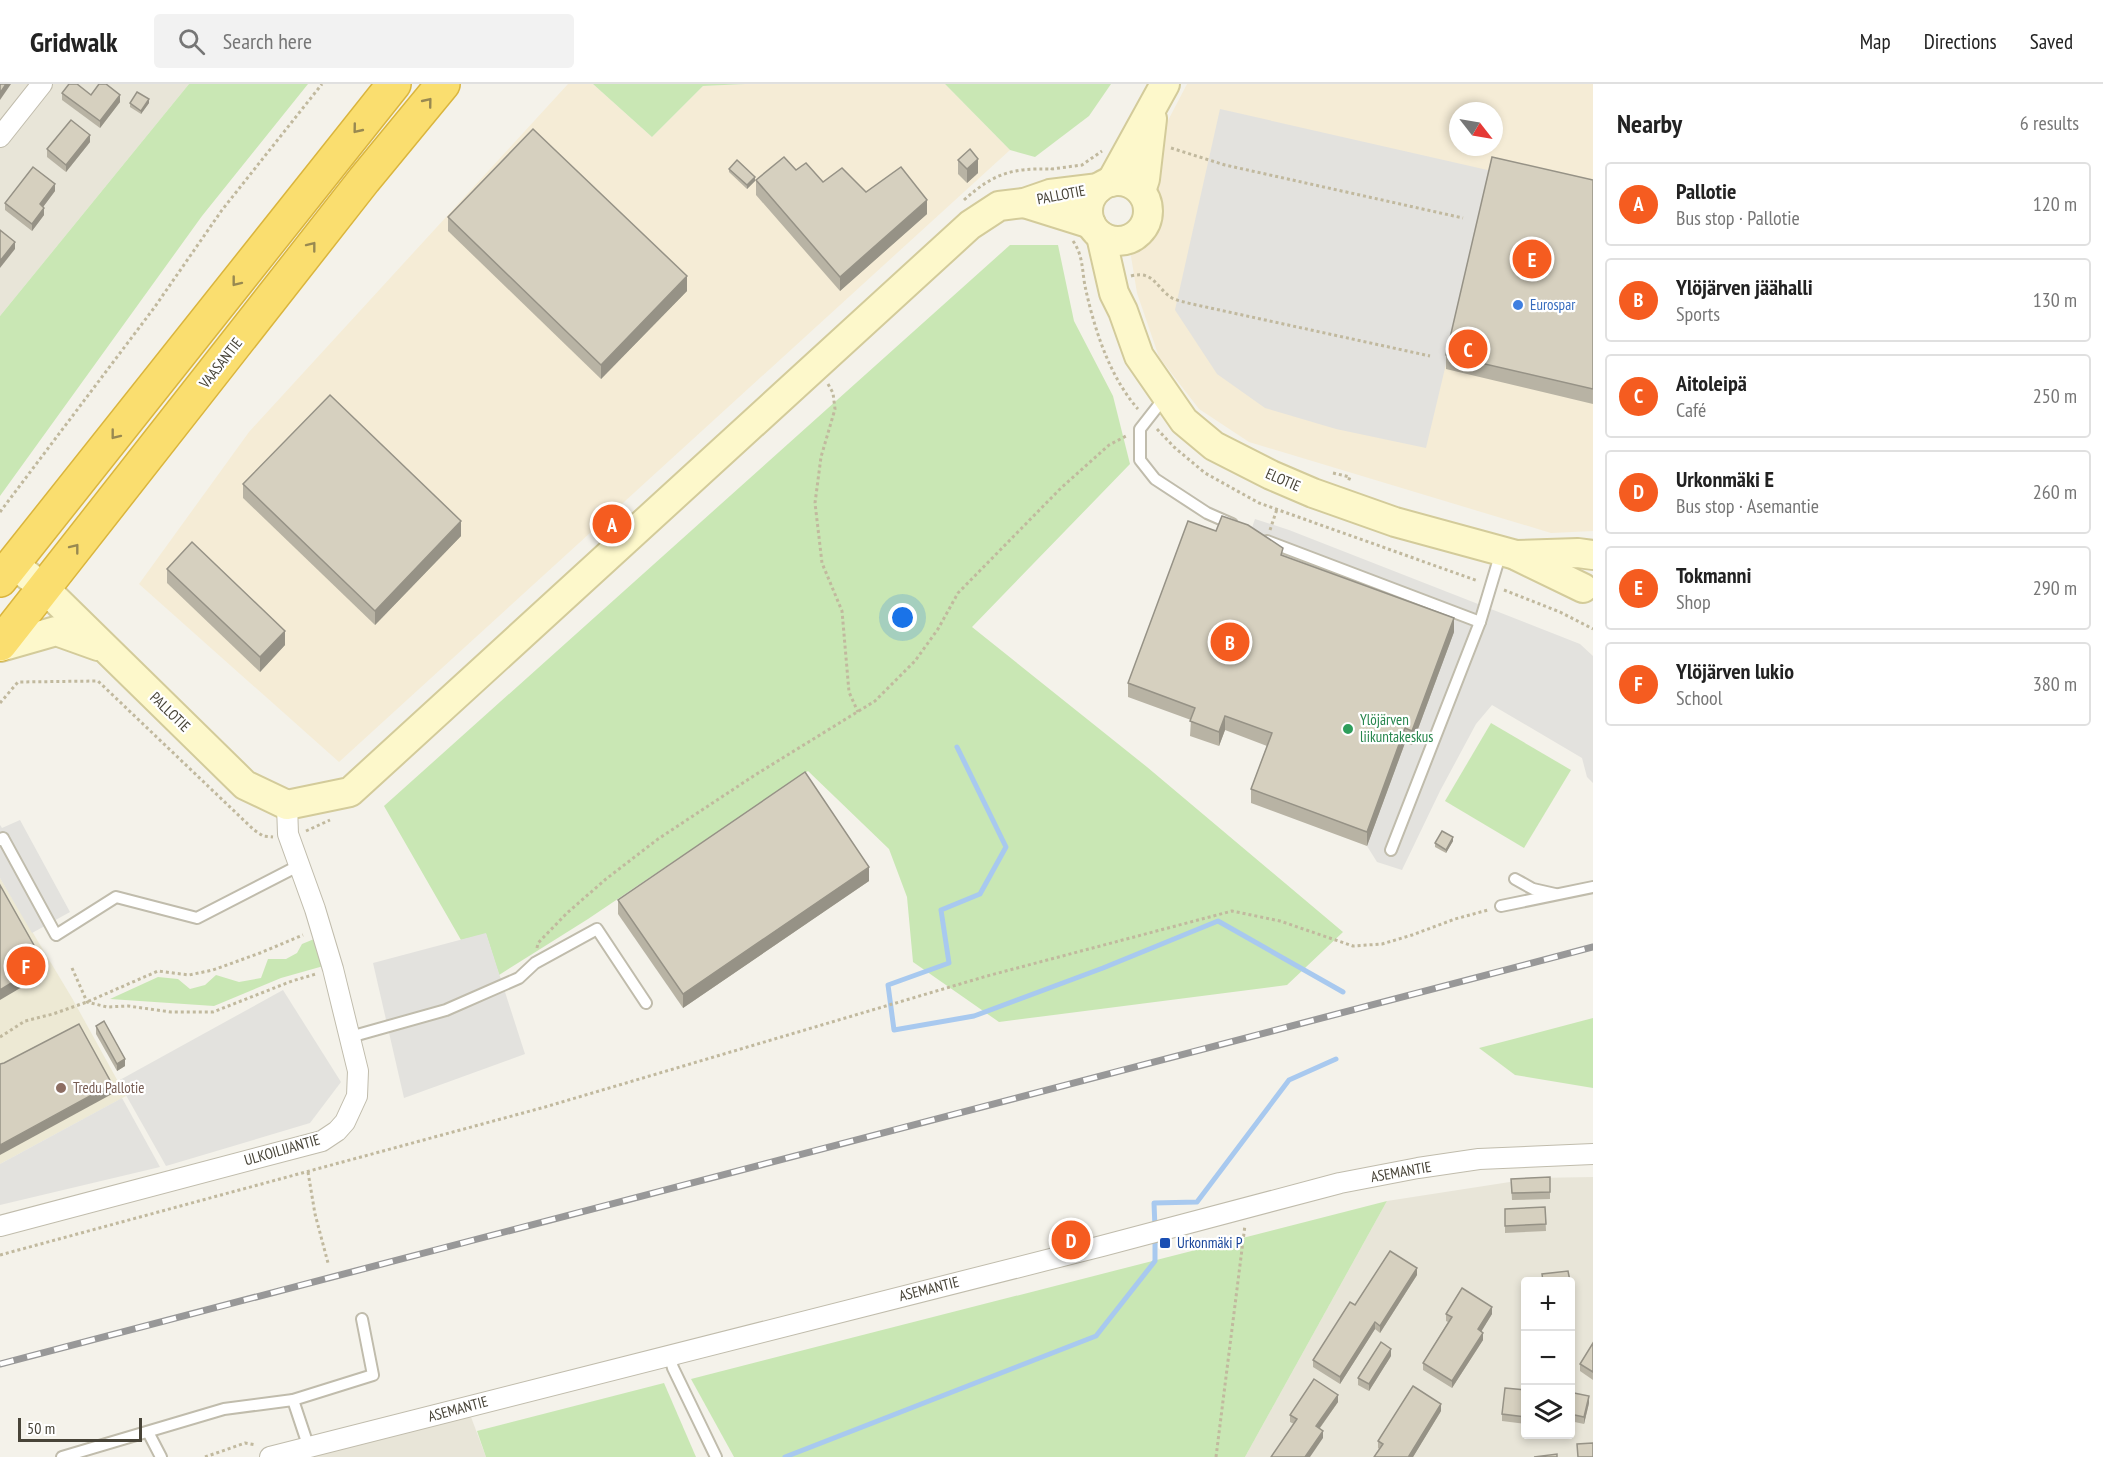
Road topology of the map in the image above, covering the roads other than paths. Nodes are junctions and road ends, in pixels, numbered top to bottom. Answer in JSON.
{"nodes":[{"id":1,"x":42,"y":84,"type":"edge"},
{"id":2,"x":394,"y":84,"type":"edge"},
{"id":3,"x":443,"y":84,"type":"edge"},
{"id":4,"x":1159,"y":96,"type":"edge"},
{"id":5,"x":0,"y":137,"type":"edge"},
{"id":6,"x":1105,"y":185,"type":"junction"},
{"id":7,"x":1141,"y":191,"type":"junction"},
{"id":8,"x":1041,"y":203,"type":"junction"},
{"id":9,"x":1096,"y":230,"type":"junction"},
{"id":10,"x":1133,"y":238,"type":"junction"},
{"id":11,"x":1107,"y":281,"type":"junction"},
{"id":12,"x":1165,"y":397,"type":"junction"},
{"id":13,"x":1239,"y":527,"type":"edge"},
{"id":14,"x":1262,"y":538,"type":"edge"},
{"id":15,"x":1508,"y":553,"type":"junction"},
{"id":16,"x":1593,"y":555,"type":"edge"},
{"id":17,"x":1593,"y":562,"type":"edge"},
{"id":18,"x":7,"y":572,"type":"edge"},
{"id":19,"x":44,"y":588,"type":"junction"},
{"id":20,"x":1588,"y":597,"type":"edge"},
{"id":21,"x":1480,"y":622,"type":"junction"},
{"id":22,"x":0,"y":645,"type":"edge"},
{"id":23,"x":105,"y":648,"type":"junction"},
{"id":24,"x":287,"y":805,"type":"junction"},
{"id":25,"x":0,"y":840,"type":"edge"},
{"id":26,"x":1391,"y":850,"type":"dead end"},
{"id":27,"x":298,"y":866,"type":"junction"},
{"id":28,"x":1515,"y":879,"type":"dead end"},
{"id":29,"x":1593,"y":887,"type":"edge"},
{"id":30,"x":1558,"y":895,"type":"junction"},
{"id":31,"x":1501,"y":906,"type":"road end"},
{"id":32,"x":646,"y":1003,"type":"dead end"},
{"id":33,"x":350,"y":1037,"type":"junction"},
{"id":34,"x":1593,"y":1155,"type":"edge"},
{"id":35,"x":0,"y":1226,"type":"edge"},
{"id":36,"x":362,"y":1319,"type":"dead end"},
{"id":37,"x":669,"y":1354,"type":"junction"},
{"id":38,"x":294,"y":1400,"type":"junction"},
{"id":39,"x":148,"y":1432,"type":"junction"},
{"id":40,"x":309,"y":1448,"type":"junction"},
{"id":41,"x":265,"y":1454,"type":"edge"},
{"id":42,"x":62,"y":1457,"type":"edge"},
{"id":43,"x":161,"y":1457,"type":"edge"},
{"id":44,"x":716,"y":1457,"type":"edge"}],
"edges":[{"from":1,"to":5,"type":"street"},
{"from":2,"to":18,"type":"highway","one_way":true},
{"from":19,"to":3,"type":"highway","name":"VAASANTIE","one_way":true},
{"from":4,"to":6,"type":"street"},
{"from":4,"to":7,"type":"street"},
{"from":6,"to":7,"type":"street"},
{"from":6,"to":8,"type":"street","name":"PALLOTIE"},
{"from":6,"to":9,"type":"street"},
{"from":7,"to":10,"type":"street"},
{"from":8,"to":9,"type":"street","name":"PALLOTIE"},
{"from":8,"to":24,"type":"street","name":"PALLOTIE"},
{"from":9,"to":10,"type":"street"},
{"from":9,"to":11,"type":"street","name":"ELOTIE"},
{"from":10,"to":11,"type":"street","name":"ELOTIE"},
{"from":11,"to":12,"type":"street","name":"ELOTIE"},
{"from":12,"to":13,"type":"lane"},
{"from":12,"to":15,"type":"street","name":"ELOTIE"},
{"from":14,"to":21,"type":"lane"},
{"from":15,"to":16,"type":"street","name":"ELOTIE"},
{"from":15,"to":20,"type":"street","name":"ELOTIE"},
{"from":15,"to":21,"type":"lane"},
{"from":17,"to":20,"type":"street"},
{"from":18,"to":19,"type":"street","name":"PALLOTIE"},
{"from":19,"to":22,"type":"highway","name":"VAASANTIE"},
{"from":19,"to":23,"type":"street","name":"PALLOTIE"},
{"from":21,"to":26,"type":"lane"},
{"from":22,"to":23,"type":"street"},
{"from":23,"to":24,"type":"street","name":"PALLOTIE"},
{"from":24,"to":27,"type":"street","name":"ULKOILIJANTIE"},
{"from":25,"to":27,"type":"lane"},
{"from":27,"to":33,"type":"street","name":"ULKOILIJANTIE"},
{"from":28,"to":30,"type":"lane"},
{"from":29,"to":30,"type":"lane"},
{"from":30,"to":31,"type":"lane"},
{"from":32,"to":33,"type":"lane"},
{"from":33,"to":35,"type":"street","name":"ULKOILIJANTIE"},
{"from":34,"to":37,"type":"street","name":"ASEMANTIE"},
{"from":36,"to":38,"type":"lane"},
{"from":37,"to":40,"type":"street","name":"ASEMANTIE"},
{"from":37,"to":44,"type":"lane"},
{"from":38,"to":39,"type":"lane"},
{"from":38,"to":40,"type":"lane"},
{"from":39,"to":42,"type":"lane"},
{"from":39,"to":43,"type":"lane"},
{"from":40,"to":41,"type":"street","name":"ASEMANTIE"}]}
